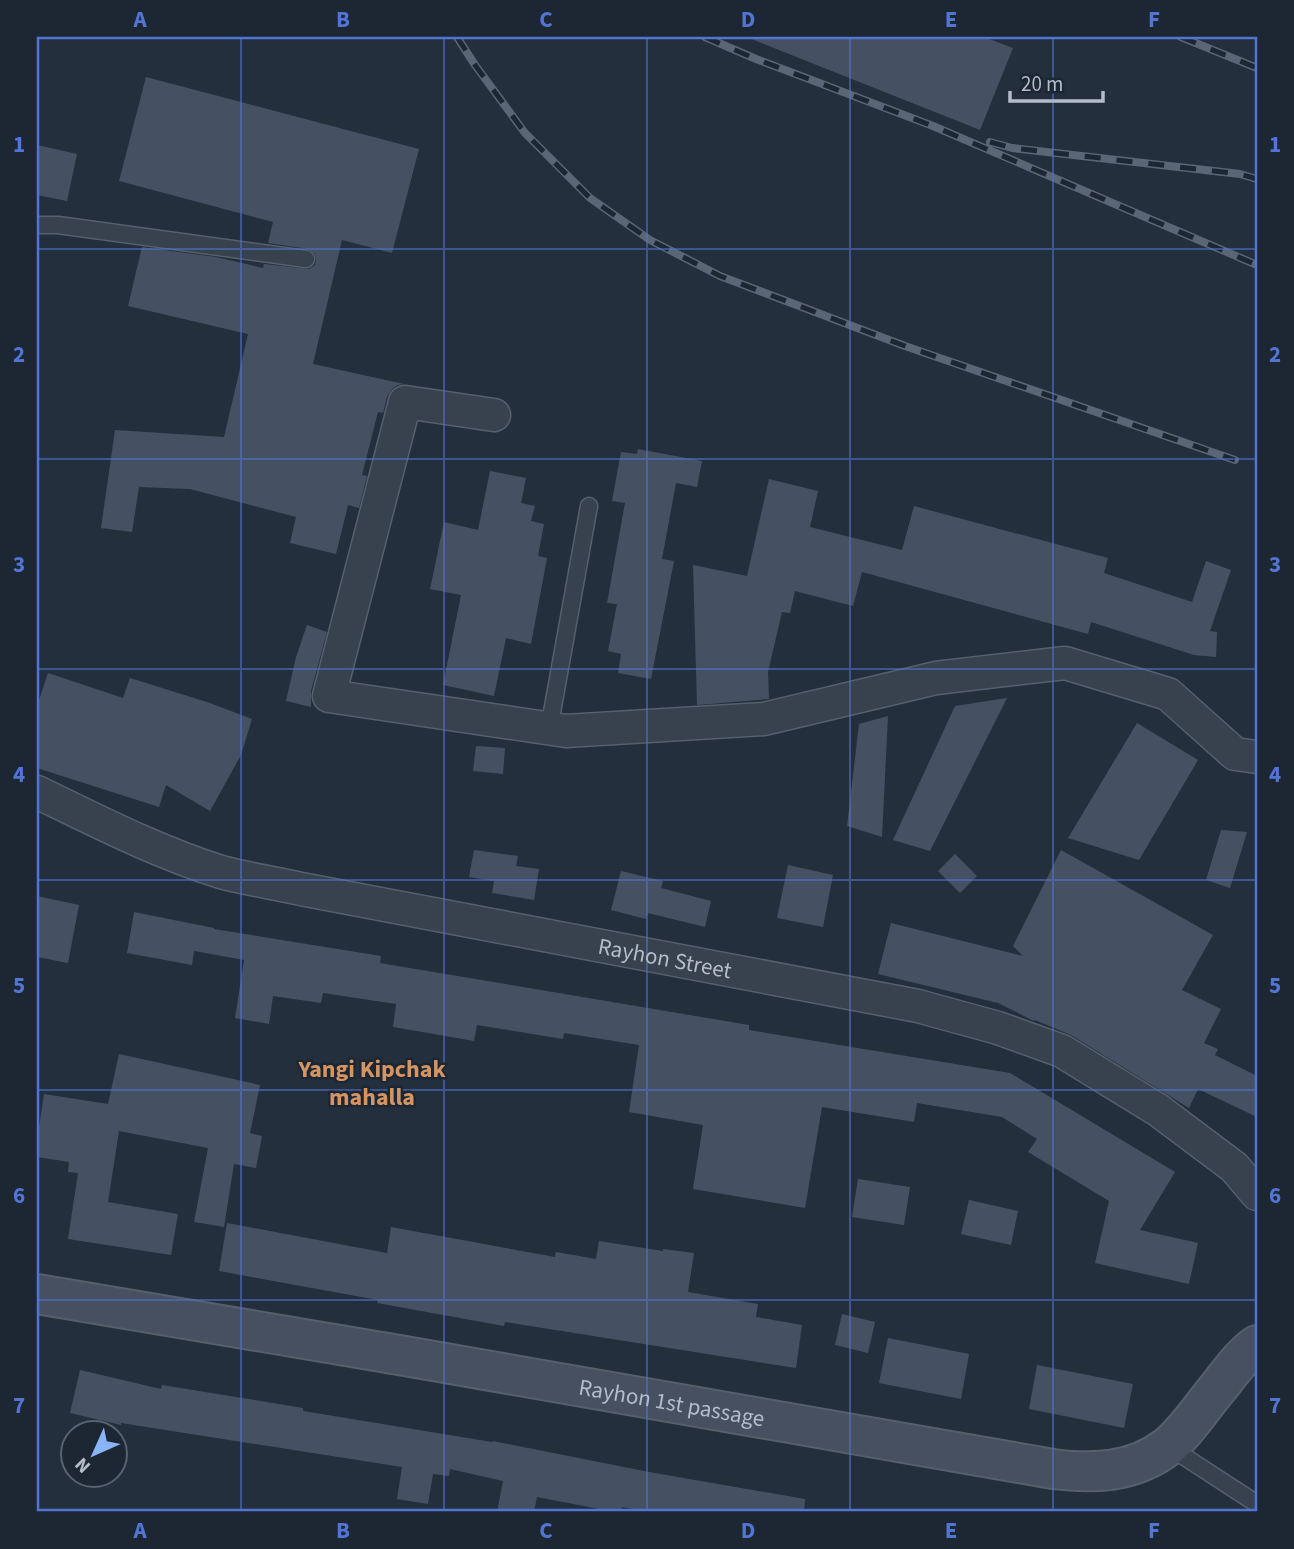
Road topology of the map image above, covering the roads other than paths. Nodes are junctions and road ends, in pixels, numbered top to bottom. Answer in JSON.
{"nodes":[{"id":1,"x":37,"y":225,"type":"edge"},
{"id":2,"x":306,"y":260,"type":"dead end"},
{"id":3,"x":494,"y":415,"type":"dead end"},
{"id":4,"x":589,"y":506,"type":"dead end"},
{"id":5,"x":549,"y":729,"type":"junction"},
{"id":6,"x":1257,"y":757,"type":"edge"},
{"id":7,"x":37,"y":792,"type":"edge"},
{"id":8,"x":1257,"y":1194,"type":"edge"},
{"id":9,"x":37,"y":1294,"type":"edge"},
{"id":10,"x":1257,"y":1345,"type":"edge"},
{"id":11,"x":1168,"y":1446,"type":"junction"},
{"id":12,"x":1257,"y":1504,"type":"edge"}],
"edges":[{"from":1,"to":2,"type":"lane"},
{"from":3,"to":5,"type":"street"},
{"from":4,"to":5,"type":"lane"},
{"from":5,"to":6,"type":"street"},
{"from":7,"to":8,"type":"street","name":"Rayhon Street"},
{"from":9,"to":11,"type":"street","name":"Rayhon 1st passage"},
{"from":10,"to":11,"type":"street","name":"Rayhon 1st passage"},
{"from":11,"to":12,"type":"lane"}]}
